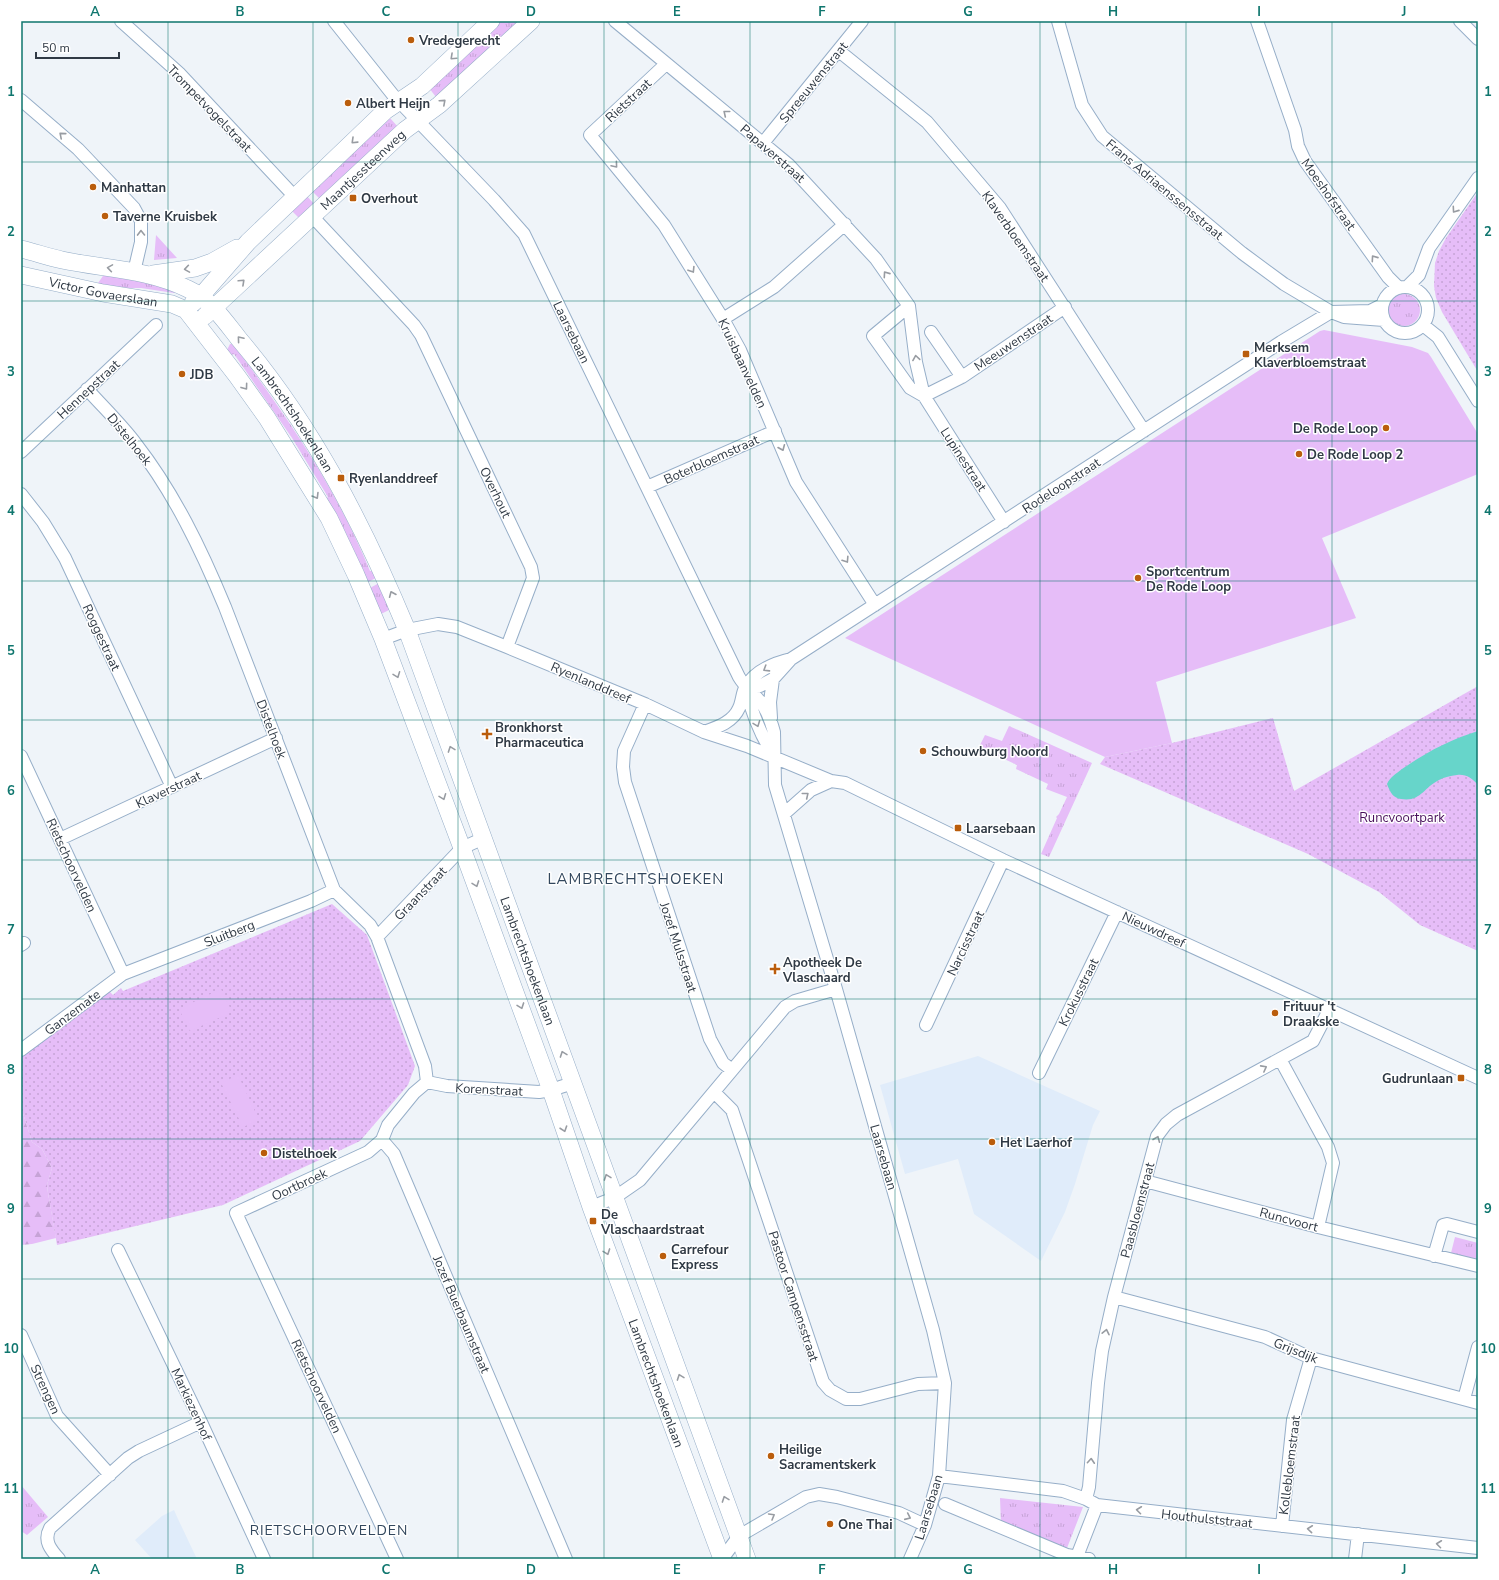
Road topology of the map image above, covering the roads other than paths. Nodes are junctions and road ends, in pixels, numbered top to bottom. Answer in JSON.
{"nodes":[{"id":1,"x":121,"y":21,"type":"edge"},
{"id":2,"x":334,"y":21,"type":"edge"},
{"id":3,"x":491,"y":21,"type":"edge"},
{"id":4,"x":531,"y":21,"type":"edge"},
{"id":5,"x":615,"y":21,"type":"edge"},
{"id":6,"x":862,"y":21,"type":"edge"},
{"id":7,"x":1058,"y":21,"type":"edge"},
{"id":8,"x":1257,"y":21,"type":"edge"},
{"id":9,"x":1460,"y":21,"type":"edge"},
{"id":10,"x":1478,"y":39,"type":"edge"},
{"id":11,"x":839,"y":51,"type":"junction"},
{"id":12,"x":666,"y":64,"type":"junction"},
{"id":13,"x":21,"y":100,"type":"edge"},
{"id":14,"x":400,"y":101,"type":"junction"},
{"id":15,"x":418,"y":120,"type":"junction"},
{"id":16,"x":590,"y":135,"type":"joint"},
{"id":17,"x":763,"y":143,"type":"junction"},
{"id":18,"x":1478,"y":178,"type":"edge"},
{"id":19,"x":295,"y":197,"type":"junction"},
{"id":20,"x":312,"y":216,"type":"junction"},
{"id":21,"x":845,"y":224,"type":"junction"},
{"id":22,"x":248,"y":242,"type":"junction"},
{"id":23,"x":21,"y":249,"type":"edge"},
{"id":24,"x":141,"y":273,"type":"junction"},
{"id":25,"x":21,"y":275,"type":"edge"},
{"id":26,"x":1403,"y":288,"type":"junction"},
{"id":27,"x":201,"y":296,"type":"junction"},
{"id":28,"x":1382,"y":305,"type":"junction"},
{"id":29,"x":908,"y":306,"type":"junction"},
{"id":30,"x":1065,"y":307,"type":"junction"},
{"id":31,"x":214,"y":308,"type":"junction"},
{"id":32,"x":186,"y":310,"type":"junction"},
{"id":33,"x":1331,"y":312,"type":"junction"},
{"id":34,"x":723,"y":319,"type":"junction"},
{"id":35,"x":1384,"y":320,"type":"junction"},
{"id":36,"x":197,"y":323,"type":"junction"},
{"id":37,"x":1423,"y":324,"type":"junction"},
{"id":38,"x":156,"y":326,"type":"dead end"},
{"id":39,"x":931,"y":332,"type":"dead end"},
{"id":40,"x":962,"y":377,"type":"junction"},
{"id":41,"x":87,"y":389,"type":"junction"},
{"id":42,"x":924,"y":396,"type":"junction"},
{"id":43,"x":1478,"y":401,"type":"edge"},
{"id":44,"x":775,"y":431,"type":"junction"},
{"id":45,"x":1144,"y":432,"type":"junction"},
{"id":46,"x":21,"y":452,"type":"edge"},
{"id":47,"x":646,"y":487,"type":"junction"},
{"id":48,"x":21,"y":494,"type":"edge"},
{"id":49,"x":1004,"y":522,"type":"junction"},
{"id":50,"x":875,"y":605,"type":"junction"},
{"id":51,"x":407,"y":630,"type":"junction"},
{"id":52,"x":383,"y":639,"type":"junction"},
{"id":53,"x":507,"y":647,"type":"junction"},
{"id":54,"x":791,"y":659,"type":"junction"},
{"id":55,"x":773,"y":679,"type":"junction"},
{"id":56,"x":745,"y":687,"type":"junction"},
{"id":57,"x":645,"y":704,"type":"junction"},
{"id":58,"x":772,"y":724,"type":"junction"},
{"id":59,"x":704,"y":732,"type":"junction"},
{"id":60,"x":276,"y":738,"type":"junction"},
{"id":61,"x":21,"y":756,"type":"edge"},
{"id":62,"x":775,"y":757,"type":"junction"},
{"id":63,"x":831,"y":781,"type":"junction"},
{"id":64,"x":172,"y":787,"type":"junction"},
{"id":65,"x":784,"y":813,"type":"junction"},
{"id":66,"x":484,"y":838,"type":"junction"},
{"id":67,"x":60,"y":839,"type":"junction"},
{"id":68,"x":462,"y":848,"type":"junction"},
{"id":69,"x":1003,"y":860,"type":"junction"},
{"id":70,"x":334,"y":890,"type":"junction"},
{"id":71,"x":1117,"y":912,"type":"junction"},
{"id":72,"x":377,"y":938,"type":"junction"},
{"id":73,"x":123,"y":974,"type":"junction"},
{"id":74,"x":836,"y":989,"type":"junction"},
{"id":75,"x":1329,"y":1010,"type":"junction"},
{"id":76,"x":926,"y":1025,"type":"dead end"},
{"id":77,"x":21,"y":1050,"type":"edge"},
{"id":78,"x":1280,"y":1059,"type":"junction"},
{"id":79,"x":732,"y":1070,"type":"junction"},
{"id":80,"x":1039,"y":1073,"type":"dead end"},
{"id":81,"x":1478,"y":1078,"type":"edge"},
{"id":82,"x":427,"y":1082,"type":"junction"},
{"id":83,"x":573,"y":1083,"type":"junction"},
{"id":84,"x":551,"y":1090,"type":"junction"},
{"id":85,"x":714,"y":1092,"type":"junction"},
{"id":86,"x":382,"y":1140,"type":"junction"},
{"id":87,"x":1144,"y":1181,"type":"junction"},
{"id":88,"x":614,"y":1198,"type":"junction"},
{"id":89,"x":591,"y":1207,"type":"junction"},
{"id":90,"x":236,"y":1213,"type":"joint"},
{"id":91,"x":1318,"y":1227,"type":"junction"},
{"id":92,"x":1478,"y":1232,"type":"edge"},
{"id":93,"x":118,"y":1250,"type":"dead end"},
{"id":94,"x":1434,"y":1256,"type":"junction"},
{"id":95,"x":1478,"y":1266,"type":"edge"},
{"id":96,"x":1114,"y":1297,"type":"junction"},
{"id":97,"x":21,"y":1335,"type":"edge"},
{"id":98,"x":1478,"y":1346,"type":"edge"},
{"id":99,"x":1311,"y":1358,"type":"junction"},
{"id":100,"x":945,"y":1383,"type":"junction"},
{"id":101,"x":1464,"y":1399,"type":"junction"},
{"id":102,"x":1478,"y":1403,"type":"edge"},
{"id":103,"x":201,"y":1422,"type":"junction"},
{"id":104,"x":110,"y":1475,"type":"junction"},
{"id":105,"x":939,"y":1476,"type":"junction"},
{"id":106,"x":1092,"y":1502,"type":"junction"},
{"id":107,"x":945,"y":1504,"type":"dead end"},
{"id":108,"x":925,"y":1525,"type":"junction"},
{"id":109,"x":1282,"y":1526,"type":"junction"},
{"id":110,"x":1358,"y":1534,"type":"junction"},
{"id":111,"x":739,"y":1536,"type":"junction"},
{"id":112,"x":1478,"y":1548,"type":"edge"},
{"id":113,"x":1081,"y":1558,"type":"edge"},
{"id":114,"x":60,"y":1559,"type":"edge"},
{"id":115,"x":264,"y":1559,"type":"edge"},
{"id":116,"x":397,"y":1559,"type":"edge"},
{"id":117,"x":566,"y":1559,"type":"edge"},
{"id":118,"x":722,"y":1559,"type":"edge"},
{"id":119,"x":747,"y":1559,"type":"edge"},
{"id":120,"x":910,"y":1559,"type":"edge"},
{"id":121,"x":1355,"y":1559,"type":"edge"}],
"edges":[{"from":1,"to":19,"type":"street","name":"Trompetvogelstraat"},
{"from":2,"to":14,"type":"street","name":"Laarsebaan"},
{"from":3,"to":14,"type":"street","name":"Maantjessteenweg","one_way":true},
{"from":15,"to":4,"type":"street","name":"Maantjessteenweg","one_way":true},
{"from":5,"to":12,"type":"street","name":"Papaverstraat"},
{"from":6,"to":11,"type":"street","name":"Spreeuwenstraat"},
{"from":7,"to":33,"type":"street","name":"Frans Adriaenssensstraat"},
{"from":26,"to":8,"type":"street","name":"Moeshofstraat","one_way":true},
{"from":9,"to":10,"type":"street"},
{"from":11,"to":17,"type":"street","name":"Spreeuwenstraat"},
{"from":11,"to":30,"type":"street","name":"Klaverbloemstraat"},
{"from":12,"to":16,"type":"street","name":"Rietstraat"},
{"from":17,"to":12,"type":"street","name":"Papaverstraat","one_way":true},
{"from":24,"to":13,"type":"street","one_way":true},
{"from":14,"to":15,"type":"street","name":"Laarsebaan"},
{"from":14,"to":19,"type":"street","name":"Maantjessteenweg","one_way":true},
{"from":15,"to":20,"type":"street","name":"Maantjessteenweg"},
{"from":15,"to":47,"type":"street","name":"Laarsebaan"},
{"from":16,"to":34,"type":"street","name":"Kruisbaanvelden","one_way":true},
{"from":17,"to":21,"type":"street","name":"Papaverstraat"},
{"from":18,"to":26,"type":"street","one_way":true},
{"from":19,"to":22,"type":"street","name":"Maantjessteenweg"},
{"from":31,"to":20,"type":"street","name":"Maantjessteenweg","one_way":true},
{"from":20,"to":53,"type":"street","name":"Overhout"},
{"from":29,"to":21,"type":"street","name":"Papaverstraat","one_way":true},
{"from":21,"to":34,"type":"street"},
{"from":22,"to":24,"type":"street","name":"Victor Govaerslaan","one_way":true},
{"from":22,"to":27,"type":"street","name":"Maantjessteenweg"},
{"from":24,"to":23,"type":"street","name":"Victor Govaerslaan","one_way":true},
{"from":24,"to":27,"type":"street","name":"Victor Govaerslaan"},
{"from":25,"to":32,"type":"street","name":"Victor Govaerslaan"},
{"from":26,"to":28,"type":"street"},
{"from":26,"to":37,"type":"street"},
{"from":27,"to":31,"type":"street","name":"Lambrechtshoekenlaan"},
{"from":27,"to":32,"type":"street","name":"Maantjessteenweg"},
{"from":28,"to":33,"type":"street"},
{"from":28,"to":35,"type":"street"},
{"from":42,"to":29,"type":"street","one_way":true},
{"from":29,"to":42,"type":"street"},
{"from":30,"to":40,"type":"street","name":"Meeuwenstraat"},
{"from":30,"to":45,"type":"street","name":"Klaverbloemstraat"},
{"from":31,"to":36,"type":"street","name":"Maantjessteenweg"},
{"from":51,"to":31,"type":"street","name":"Lambrechtshoekenlaan","one_way":true},
{"from":32,"to":36,"type":"street","name":"Lambrechtshoekenlaan"},
{"from":33,"to":35,"type":"street","name":"Frans Adriaenssensstraat"},
{"from":33,"to":45,"type":"street","name":"Rodeloopstraat"},
{"from":34,"to":44,"type":"street","name":"Kruisbaanvelden"},
{"from":35,"to":37,"type":"street"},
{"from":36,"to":52,"type":"street","name":"Lambrechtshoekenlaan","one_way":true},
{"from":37,"to":43,"type":"street"},
{"from":38,"to":41,"type":"street","name":"Hennepstraat"},
{"from":39,"to":40,"type":"street"},
{"from":40,"to":42,"type":"street","name":"Meeuwenstraat"},
{"from":41,"to":46,"type":"street","name":"Hennepstraat"},
{"from":41,"to":60,"type":"street","name":"Distelhoek"},
{"from":42,"to":49,"type":"street","name":"Lupinestraat"},
{"from":44,"to":47,"type":"street","name":"Boterbloemstraat"},
{"from":44,"to":50,"type":"street","name":"Kruisbaanvelden","one_way":true},
{"from":45,"to":49,"type":"street","name":"Rodeloopstraat"},
{"from":47,"to":56,"type":"street","name":"Laarsebaan"},
{"from":48,"to":64,"type":"street","name":"Roggestraat"},
{"from":49,"to":50,"type":"street","name":"Rodeloopstraat"},
{"from":50,"to":54,"type":"street","name":"Rodeloopstraat"},
{"from":51,"to":52,"type":"street"},
{"from":51,"to":53,"type":"street","name":"Ryenlanddreef"},
{"from":66,"to":51,"type":"street","name":"Lambrechtshoekenlaan","one_way":true},
{"from":52,"to":68,"type":"street","name":"Lambrechtshoekenlaan","one_way":true},
{"from":53,"to":57,"type":"street","name":"Ryenlanddreef"},
{"from":54,"to":55,"type":"street","name":"Rodeloopstraat"},
{"from":54,"to":56,"type":"street","name":"Rodeloopstraat","one_way":true},
{"from":55,"to":56,"type":"street","name":"Rodeloopstraat"},
{"from":55,"to":58,"type":"street"},
{"from":56,"to":58,"type":"street","name":"Laarsebaan"},
{"from":56,"to":59,"type":"street"},
{"from":56,"to":62,"type":"street","name":"Laarsebaan","one_way":true},
{"from":57,"to":59,"type":"street","name":"Ryenlanddreef"},
{"from":57,"to":79,"type":"street","name":"Jozef Mulsstraat"},
{"from":58,"to":62,"type":"street","name":"Laarsebaan"},
{"from":59,"to":62,"type":"street","name":"Ryenlanddreef"},
{"from":60,"to":64,"type":"street","name":"Klaverstraat"},
{"from":60,"to":70,"type":"street","name":"Distelhoek"},
{"from":61,"to":67,"type":"street","name":"Rietschoorvelden"},
{"from":62,"to":63,"type":"street","name":"Nieuwdreef"},
{"from":62,"to":65,"type":"street","name":"Laarsebaan"},
{"from":65,"to":63,"type":"street","one_way":true},
{"from":63,"to":69,"type":"street","name":"Nieuwdreef"},
{"from":64,"to":67,"type":"street","name":"Klaverstraat"},
{"from":65,"to":74,"type":"street","name":"Laarsebaan"},
{"from":66,"to":68,"type":"street"},
{"from":83,"to":66,"type":"street","name":"Lambrechtshoekenlaan","one_way":true},
{"from":67,"to":73,"type":"street","name":"Rietschoorvelden"},
{"from":68,"to":72,"type":"street","name":"Graanstraat"},
{"from":68,"to":84,"type":"street","name":"Lambrechtshoekenlaan","one_way":true},
{"from":69,"to":71,"type":"street","name":"Nieuwdreef"},
{"from":69,"to":76,"type":"street","name":"Narcisstraat"},
{"from":70,"to":72,"type":"street","name":"Distelhoek"},
{"from":70,"to":73,"type":"street","name":"Sluitberg"},
{"from":71,"to":75,"type":"street","name":"Nieuwdreef"},
{"from":71,"to":80,"type":"street","name":"Krokusstraat"},
{"from":72,"to":82,"type":"street","name":"Distelhoek"},
{"from":73,"to":77,"type":"street","name":"Ganzemate"},
{"from":74,"to":79,"type":"street"},
{"from":74,"to":100,"type":"street","name":"Laarsebaan"},
{"from":75,"to":78,"type":"street","name":"Paasbloemstraat"},
{"from":75,"to":81,"type":"street","name":"Nieuwdreef"},
{"from":87,"to":78,"type":"street","name":"Paasbloemstraat","one_way":true},
{"from":78,"to":91,"type":"street"},
{"from":79,"to":85,"type":"street"},
{"from":82,"to":84,"type":"street","name":"Korenstraat"},
{"from":82,"to":86,"type":"street"},
{"from":83,"to":84,"type":"street"},
{"from":88,"to":83,"type":"street","name":"Lambrechtshoekenlaan","one_way":true},
{"from":84,"to":89,"type":"street","name":"Lambrechtshoekenlaan","one_way":true},
{"from":85,"to":88,"type":"street"},
{"from":85,"to":100,"type":"street","name":"Pastoor Campensstraat"},
{"from":86,"to":90,"type":"street","name":"Oortbroek"},
{"from":86,"to":117,"type":"street","name":"Jozef Buerbaumstraat"},
{"from":87,"to":91,"type":"street","name":"Runcvoort"},
{"from":87,"to":96,"type":"street","name":"Paasbloemstraat"},
{"from":88,"to":89,"type":"street"},
{"from":111,"to":88,"type":"street","name":"Lambrechtshoekenlaan","one_way":true},
{"from":89,"to":118,"type":"street","name":"Lambrechtshoekenlaan","one_way":true},
{"from":90,"to":116,"type":"street","name":"Rietschoorvelden"},
{"from":91,"to":94,"type":"street","name":"Runcvoort"},
{"from":92,"to":94,"type":"street"},
{"from":93,"to":103,"type":"street","name":"Markiezenhof"},
{"from":94,"to":95,"type":"street","name":"Runcvoort"},
{"from":96,"to":99,"type":"street","name":"Grijsdijk"},
{"from":106,"to":96,"type":"street","name":"Paasbloemstraat","one_way":true},
{"from":97,"to":104,"type":"street","name":"Strengen"},
{"from":98,"to":101,"type":"street"},
{"from":99,"to":101,"type":"street","name":"Grijsdijk"},
{"from":99,"to":109,"type":"street","name":"Kollebloemstraat"},
{"from":100,"to":105,"type":"street","name":"Laarsebaan"},
{"from":101,"to":102,"type":"street","name":"Grijsdijk"},
{"from":103,"to":104,"type":"street"},
{"from":103,"to":115,"type":"street","name":"Markiezenhof"},
{"from":104,"to":114,"type":"street"},
{"from":105,"to":106,"type":"street","name":"Houthulststraat"},
{"from":105,"to":108,"type":"street","name":"Laarsebaan"},
{"from":109,"to":106,"type":"street","name":"Houthulststraat","one_way":true},
{"from":106,"to":113,"type":"street","name":"Paasbloemstraat"},
{"from":107,"to":113,"type":"street"},
{"from":111,"to":108,"type":"street","one_way":true},
{"from":108,"to":120,"type":"street","name":"Laarsebaan"},
{"from":110,"to":109,"type":"street","name":"Houthulststraat","one_way":true},
{"from":112,"to":110,"type":"street","name":"Houthulststraat","one_way":true},
{"from":110,"to":121,"type":"street"},
{"from":111,"to":118,"type":"street","name":"Lambrechtshoekenlaan"},
{"from":111,"to":119,"type":"street","name":"Lambrechtshoekenlaan"}]}
